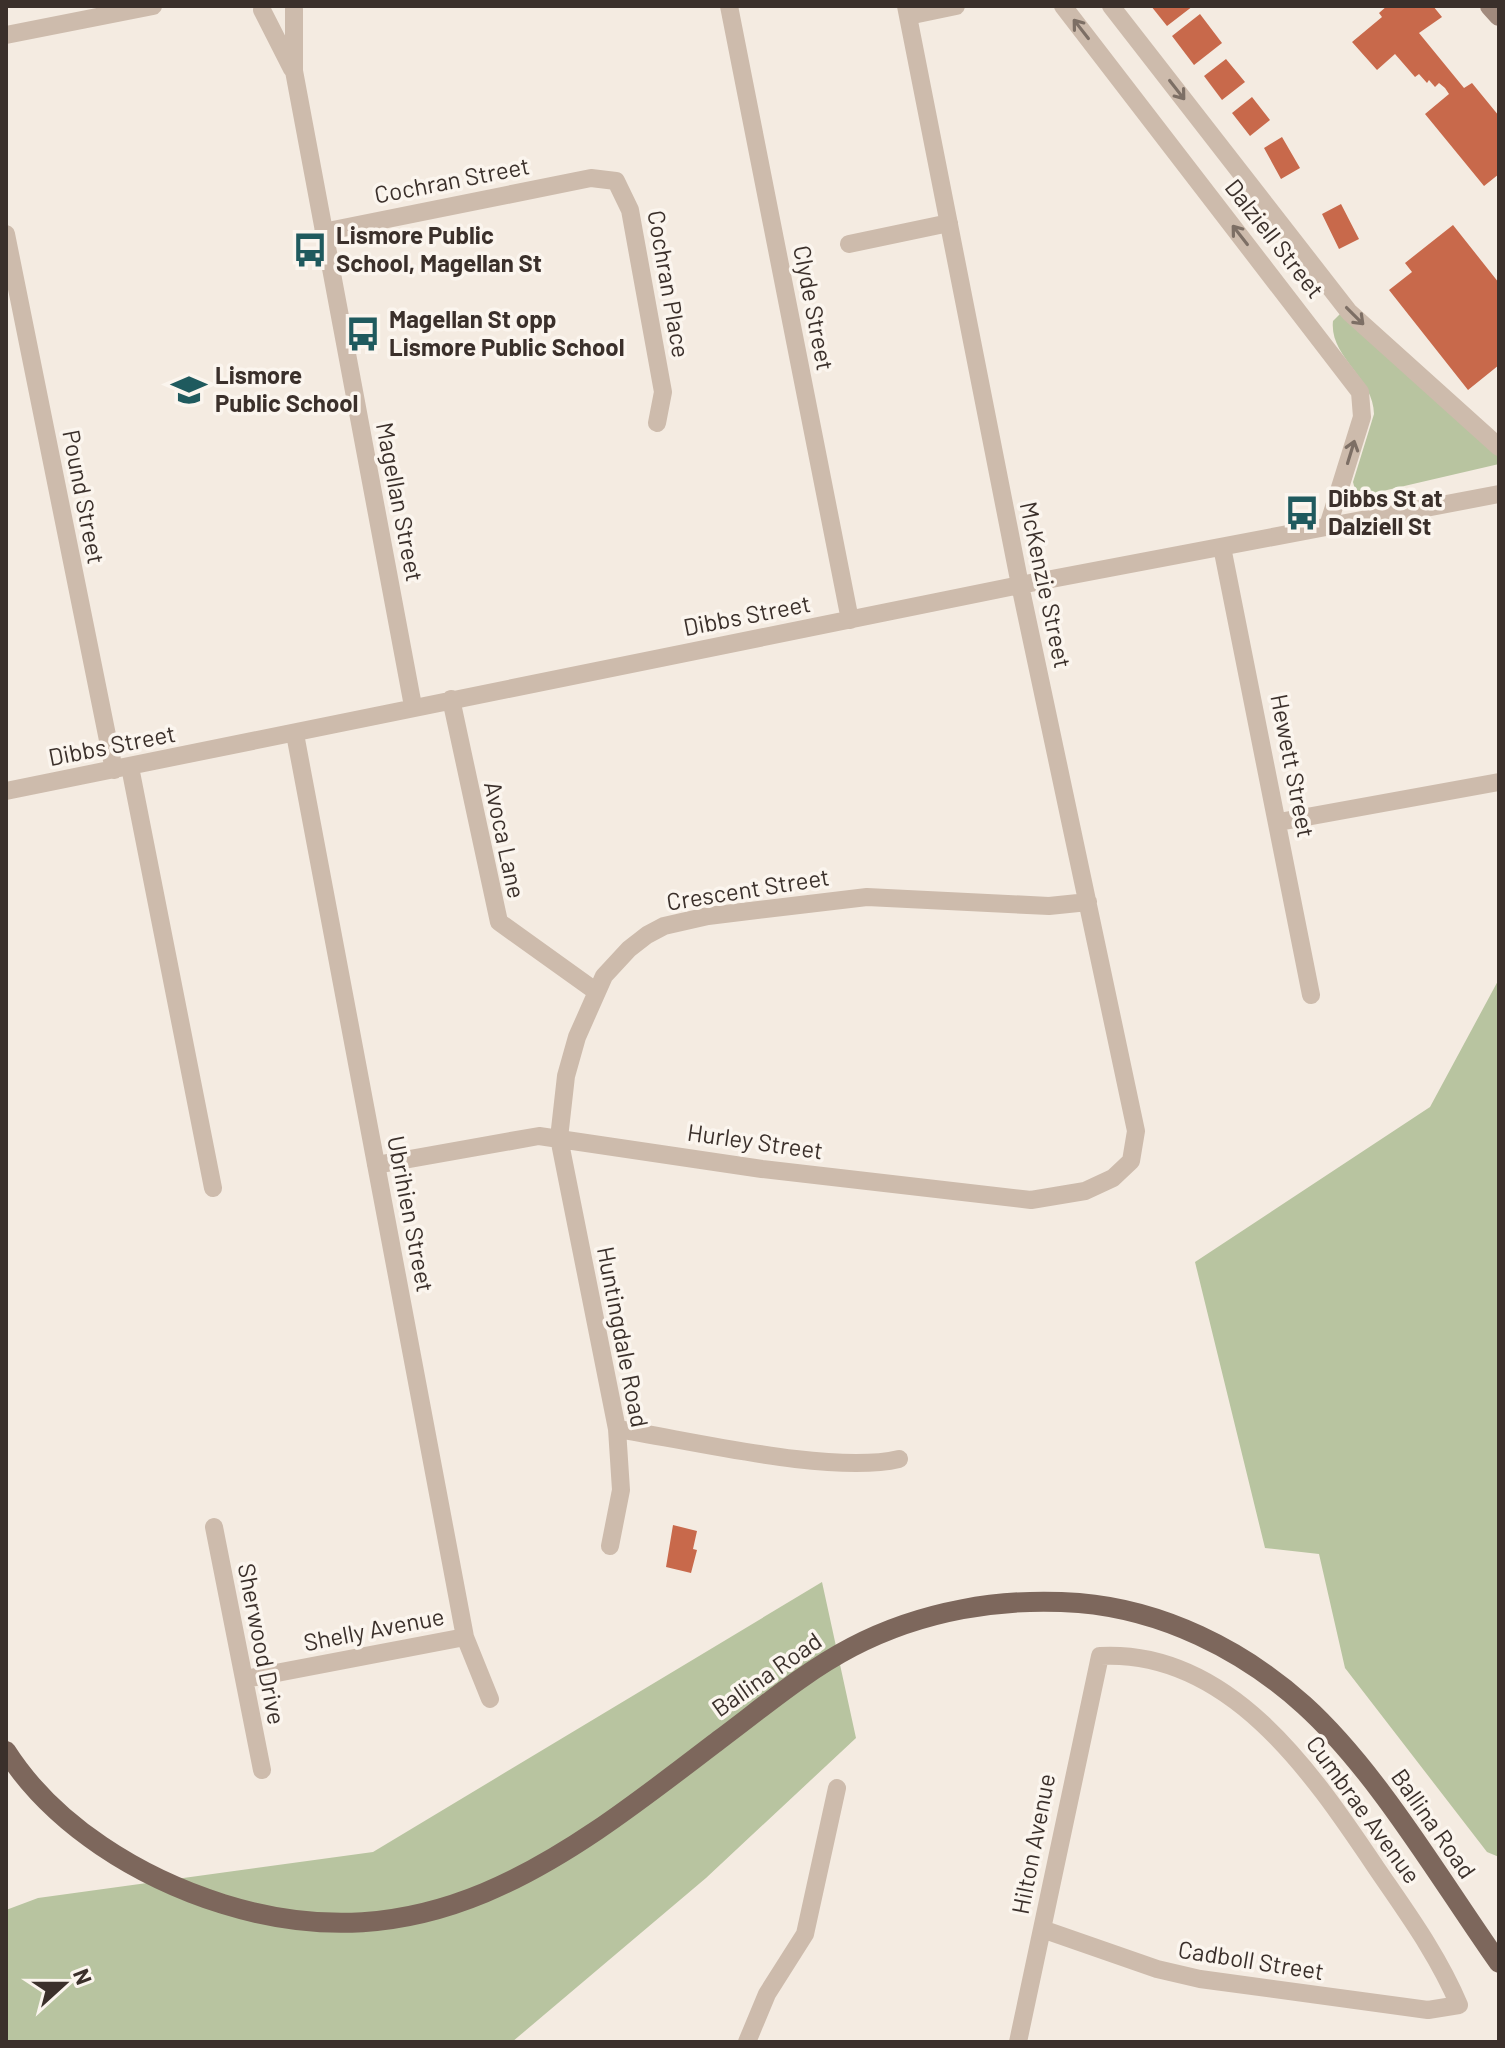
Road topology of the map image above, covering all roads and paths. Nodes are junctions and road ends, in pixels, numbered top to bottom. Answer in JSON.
{"nodes":[{"id":1,"x":153,"y":6,"type":"edge"},
{"id":2,"x":729,"y":6,"type":"edge"},
{"id":3,"x":956,"y":6,"type":"edge"},
{"id":4,"x":1063,"y":6,"type":"edge"},
{"id":5,"x":1111,"y":6,"type":"edge"},
{"id":6,"x":1490,"y":6,"type":"edge"},
{"id":7,"x":296,"y":7,"type":"edge"},
{"id":8,"x":260,"y":8,"type":"edge"},
{"id":9,"x":907,"y":11,"type":"edge"},
{"id":10,"x":1499,"y":16,"type":"edge"},
{"id":11,"x":6,"y":35,"type":"edge"},
{"id":12,"x":294,"y":71,"type":"junction"},
{"id":13,"x":591,"y":178,"type":"joint"},
{"id":14,"x":949,"y":223,"type":"junction"},
{"id":15,"x":323,"y":232,"type":"junction"},
{"id":16,"x":6,"y":234,"type":"edge"},
{"id":17,"x":849,"y":244,"type":"dead end"},
{"id":18,"x":657,"y":423,"type":"dead end"},
{"id":19,"x":1499,"y":447,"type":"edge"},
{"id":20,"x":1499,"y":494,"type":"edge"},
{"id":21,"x":1328,"y":526,"type":"junction"},
{"id":22,"x":1222,"y":547,"type":"junction"},
{"id":23,"x":1020,"y":585,"type":"junction"},
{"id":24,"x":850,"y":620,"type":"junction"},
{"id":25,"x":451,"y":699,"type":"junction"},
{"id":26,"x":413,"y":706,"type":"junction"},
{"id":27,"x":295,"y":734,"type":"junction"},
{"id":28,"x":122,"y":768,"type":"junction"},
{"id":29,"x":1499,"y":782,"type":"edge"},
{"id":30,"x":6,"y":791,"type":"edge"},
{"id":31,"x":1279,"y":822,"type":"junction"},
{"id":32,"x":1088,"y":902,"type":"junction"},
{"id":33,"x":594,"y":990,"type":"junction"},
{"id":34,"x":1311,"y":995,"type":"dead end"},
{"id":35,"x":559,"y":1138,"type":"junction"},
{"id":36,"x":376,"y":1165,"type":"junction"},
{"id":37,"x":1124,"y":1170,"type":"joint"},
{"id":38,"x":213,"y":1188,"type":"dead end"},
{"id":39,"x":617,"y":1429,"type":"junction"},
{"id":40,"x":899,"y":1459,"type":"dead end"},
{"id":41,"x":214,"y":1527,"type":"dead end"},
{"id":42,"x":610,"y":1546,"type":"dead end"},
{"id":43,"x":465,"y":1637,"type":"junction"},
{"id":44,"x":1100,"y":1656,"type":"joint"},
{"id":45,"x":245,"y":1679,"type":"junction"},
{"id":46,"x":490,"y":1699,"type":"dead end"},
{"id":47,"x":6,"y":1751,"type":"edge"},
{"id":48,"x":262,"y":1770,"type":"dead end"},
{"id":49,"x":837,"y":1788,"type":"dead end"},
{"id":50,"x":1042,"y":1929,"type":"junction"},
{"id":51,"x":1499,"y":1963,"type":"edge"},
{"id":52,"x":1459,"y":2005,"type":"joint"},
{"id":53,"x":747,"y":2042,"type":"edge"},
{"id":54,"x":1018,"y":2042,"type":"edge"}],
"edges":[{"from":1,"to":11,"type":"street"},
{"from":2,"to":24,"type":"street","name":"Clyde Street"},
{"from":3,"to":9,"type":"street"},
{"from":21,"to":4,"type":"street","name":"Dalziell Street","one_way":true},
{"from":5,"to":19,"type":"street","name":"Dalziell Street","one_way":true},
{"from":6,"to":10,"type":"main road"},
{"from":7,"to":8,"type":"street"},
{"from":7,"to":12,"type":"street","name":"Magellan Street"},
{"from":8,"to":12,"type":"street","name":"Magellan Street"},
{"from":9,"to":14,"type":"street","name":"McKenzie Street"},
{"from":12,"to":15,"type":"street","name":"Magellan Street"},
{"from":13,"to":15,"type":"street","name":"Cochran Street"},
{"from":13,"to":18,"type":"street","name":"Cochran Place"},
{"from":14,"to":17,"type":"street"},
{"from":14,"to":23,"type":"street","name":"McKenzie Street"},
{"from":15,"to":26,"type":"street","name":"Magellan Street"},
{"from":16,"to":28,"type":"street","name":"Pound Street"},
{"from":20,"to":21,"type":"street","name":"Dibbs Street"},
{"from":21,"to":22,"type":"street","name":"Dibbs Street"},
{"from":22,"to":23,"type":"street","name":"Dibbs Street"},
{"from":22,"to":31,"type":"street","name":"Hewett Street"},
{"from":23,"to":24,"type":"street","name":"Dibbs Street"},
{"from":23,"to":32,"type":"street","name":"McKenzie Street"},
{"from":24,"to":25,"type":"street","name":"Dibbs Street"},
{"from":25,"to":26,"type":"street","name":"Dibbs Street"},
{"from":25,"to":33,"type":"street","name":"Avoca Lane"},
{"from":26,"to":27,"type":"street","name":"Dibbs Street"},
{"from":27,"to":28,"type":"street","name":"Dibbs Street"},
{"from":27,"to":36,"type":"street","name":"Ubrihien Street"},
{"from":28,"to":30,"type":"street","name":"Dibbs Street"},
{"from":28,"to":38,"type":"street","name":"Pound Street"},
{"from":29,"to":31,"type":"street"},
{"from":31,"to":34,"type":"street","name":"Hewett Street"},
{"from":32,"to":33,"type":"street","name":"Crescent Street"},
{"from":32,"to":37,"type":"street","name":"McKenzie Street"},
{"from":33,"to":35,"type":"street","name":"Crescent Street"},
{"from":35,"to":36,"type":"street","name":"Hurley Street"},
{"from":35,"to":37,"type":"street","name":"Hurley Street"},
{"from":35,"to":39,"type":"street","name":"Huntingdale Road"},
{"from":36,"to":43,"type":"street","name":"Ubrihien Street"},
{"from":39,"to":40,"type":"street"},
{"from":39,"to":42,"type":"street","name":"Huntingdale Road"},
{"from":41,"to":45,"type":"street","name":"Sherwood Drive"},
{"from":43,"to":45,"type":"street","name":"Shelly Avenue"},
{"from":43,"to":46,"type":"street","name":"Ubrihien Street"},
{"from":44,"to":50,"type":"street","name":"Hilton Avenue"},
{"from":44,"to":52,"type":"street","name":"Cumbrae Avenue"},
{"from":45,"to":48,"type":"street","name":"Sherwood Drive"},
{"from":47,"to":51,"type":"main road","name":"Ballina Road"},
{"from":49,"to":53,"type":"street"},
{"from":50,"to":52,"type":"street","name":"Cadboll Street"},
{"from":50,"to":54,"type":"street","name":"Hilton Avenue"}]}
